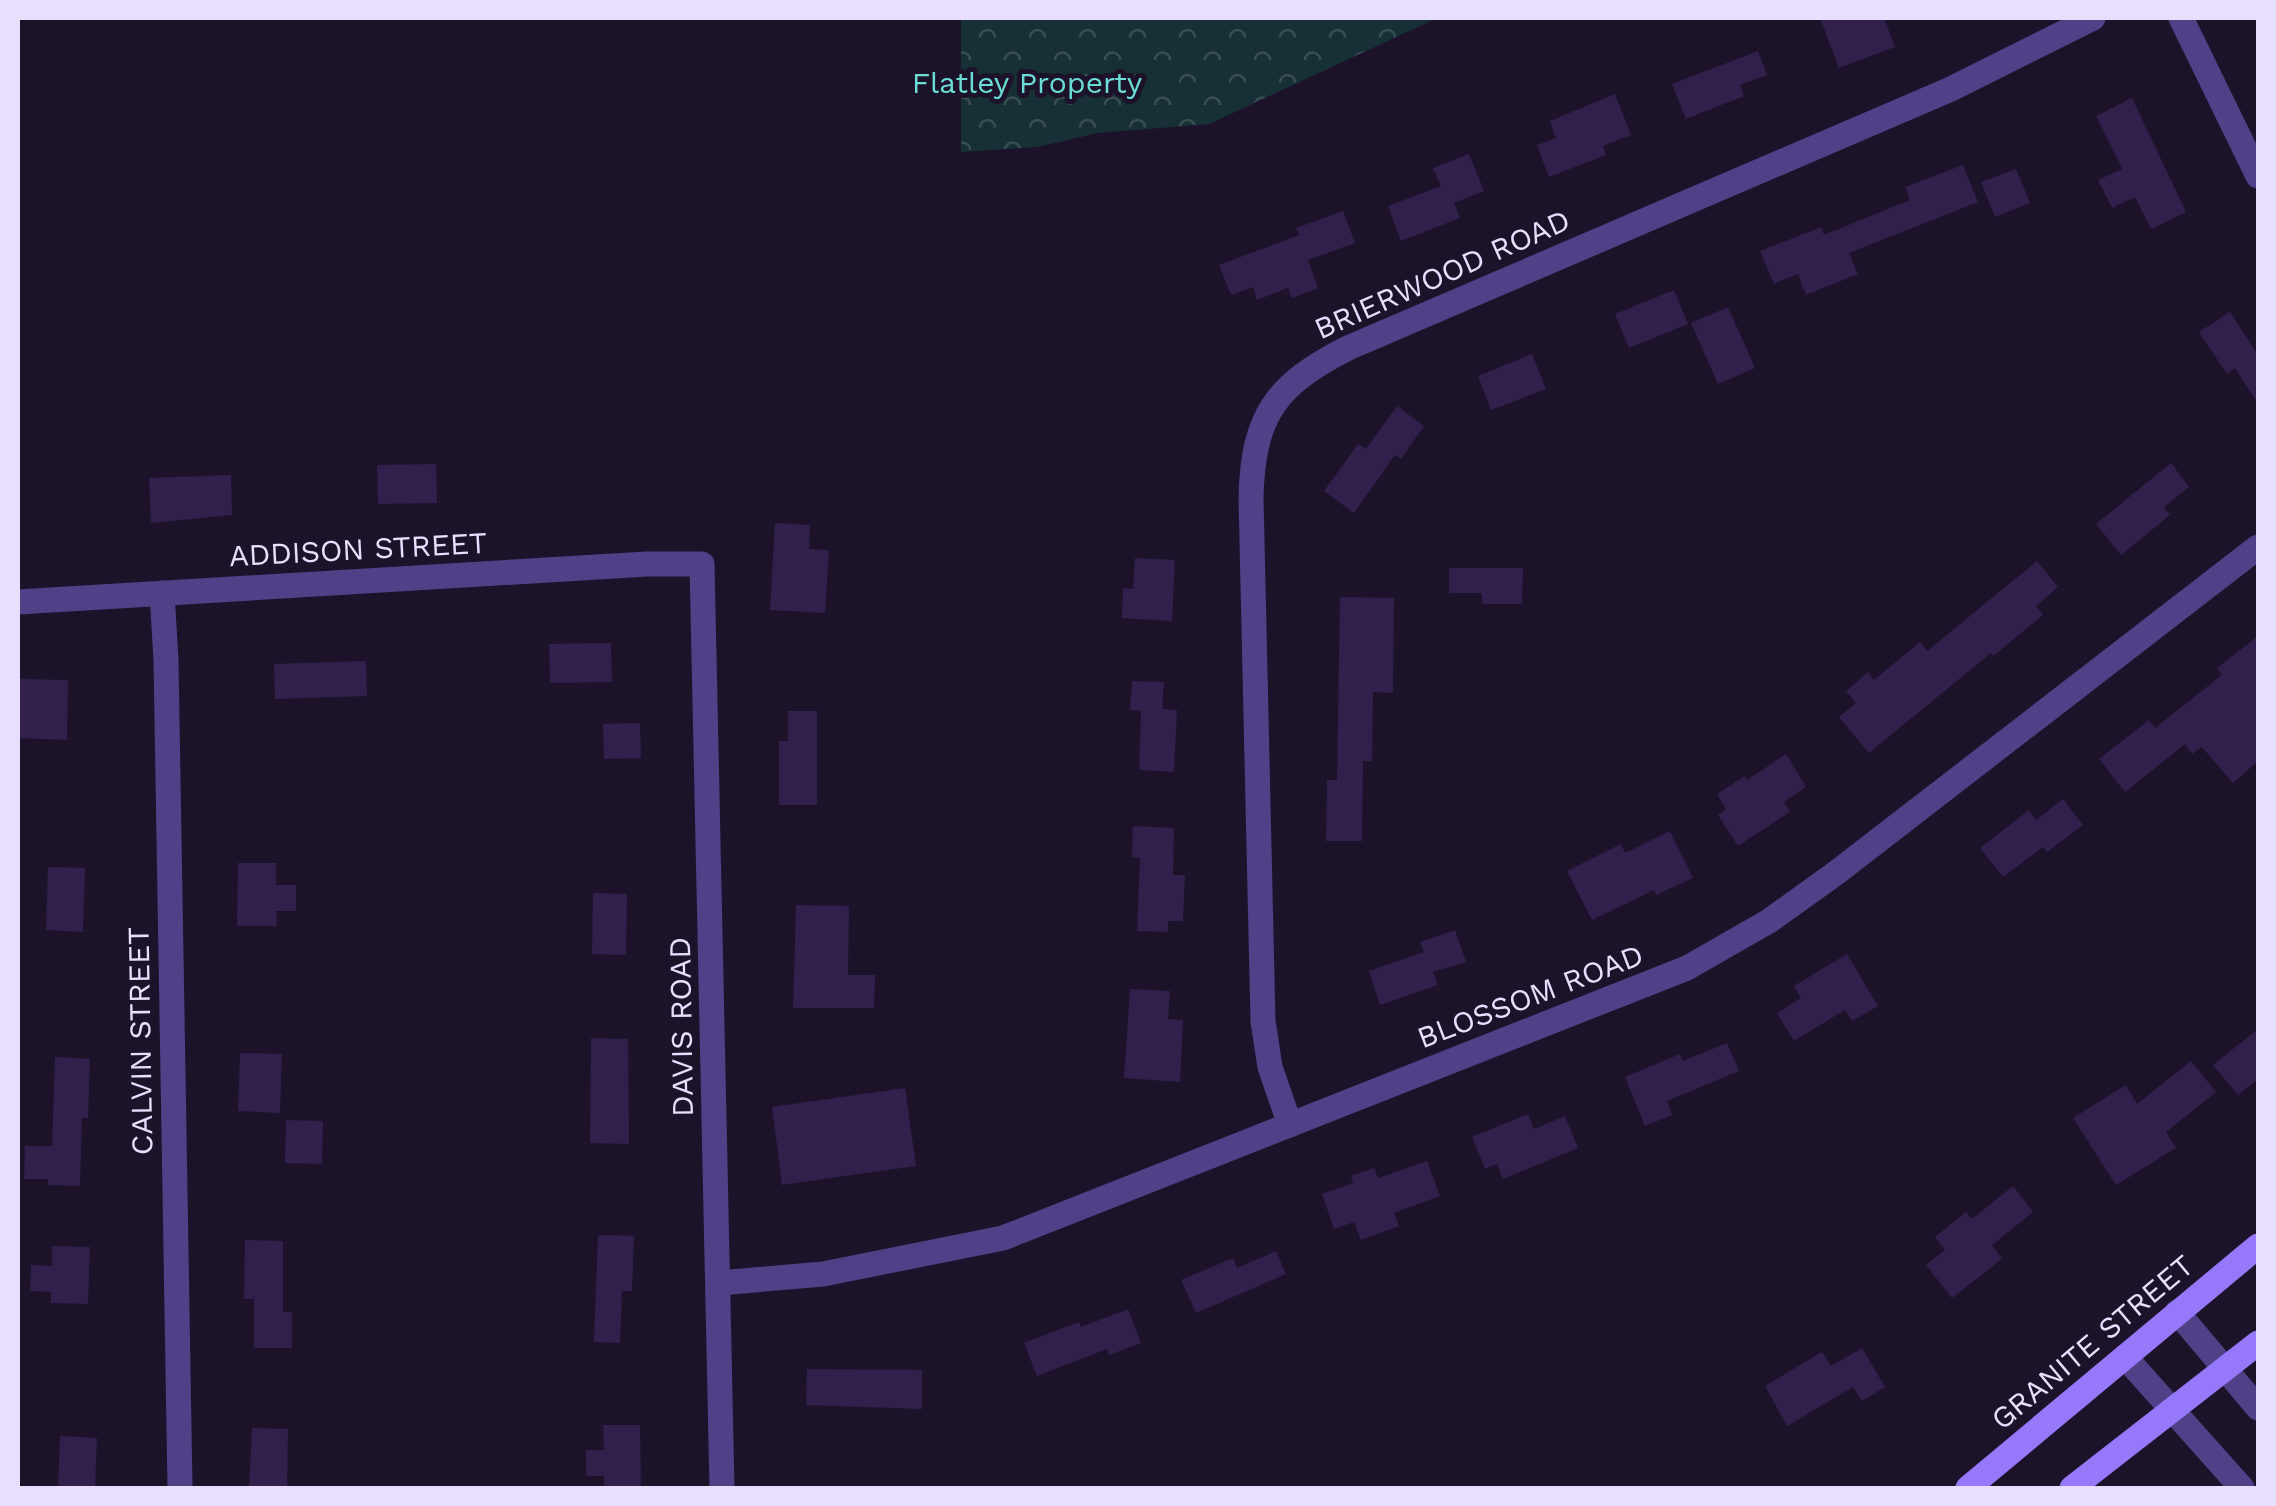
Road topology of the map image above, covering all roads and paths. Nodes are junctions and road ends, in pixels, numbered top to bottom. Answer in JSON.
{"nodes":[{"id":1,"x":2093,"y":18,"type":"edge"},
{"id":2,"x":2181,"y":18,"type":"edge"},
{"id":3,"x":2258,"y":176,"type":"edge"},
{"id":4,"x":2258,"y":547,"type":"edge"},
{"id":5,"x":702,"y":564,"type":"joint"},
{"id":6,"x":162,"y":593,"type":"junction"},
{"id":7,"x":18,"y":602,"type":"edge"},
{"id":8,"x":1290,"y":1124,"type":"junction"},
{"id":9,"x":2258,"y":1246,"type":"edge"},
{"id":10,"x":719,"y":1283,"type":"junction"},
{"id":11,"x":2178,"y":1312,"type":"junction"},
{"id":12,"x":2258,"y":1343,"type":"edge"},
{"id":13,"x":2124,"y":1357,"type":"junction"},
{"id":14,"x":2226,"y":1370,"type":"junction"},
{"id":15,"x":2258,"y":1408,"type":"edge"},
{"id":16,"x":2172,"y":1413,"type":"junction"},
{"id":17,"x":180,"y":1488,"type":"edge"},
{"id":18,"x":722,"y":1488,"type":"edge"},
{"id":19,"x":1968,"y":1488,"type":"edge"},
{"id":20,"x":2072,"y":1488,"type":"edge"},
{"id":21,"x":2242,"y":1488,"type":"edge"}],
"edges":[{"from":1,"to":8,"type":"street","name":"BRIERWOOD ROAD"},
{"from":2,"to":3,"type":"street"},
{"from":4,"to":8,"type":"street","name":"BLOSSOM ROAD"},
{"from":5,"to":6,"type":"street","name":"ADDISON STREET"},
{"from":5,"to":10,"type":"street","name":"DAVIS ROAD"},
{"from":6,"to":7,"type":"street","name":"ADDISON STREET"},
{"from":6,"to":17,"type":"street","name":"CALVIN STREET"},
{"from":8,"to":10,"type":"street","name":"BLOSSOM ROAD"},
{"from":9,"to":11,"type":"main road","name":"GRANITE STREET"},
{"from":10,"to":18,"type":"street","name":"DAVIS ROAD"},
{"from":11,"to":13,"type":"main road","name":"GRANITE STREET"},
{"from":11,"to":14,"type":"street"},
{"from":12,"to":14,"type":"main road"},
{"from":13,"to":16,"type":"street"},
{"from":13,"to":19,"type":"main road","name":"GRANITE STREET"},
{"from":14,"to":15,"type":"street"},
{"from":14,"to":16,"type":"main road"},
{"from":16,"to":20,"type":"main road"},
{"from":16,"to":21,"type":"street"}]}
